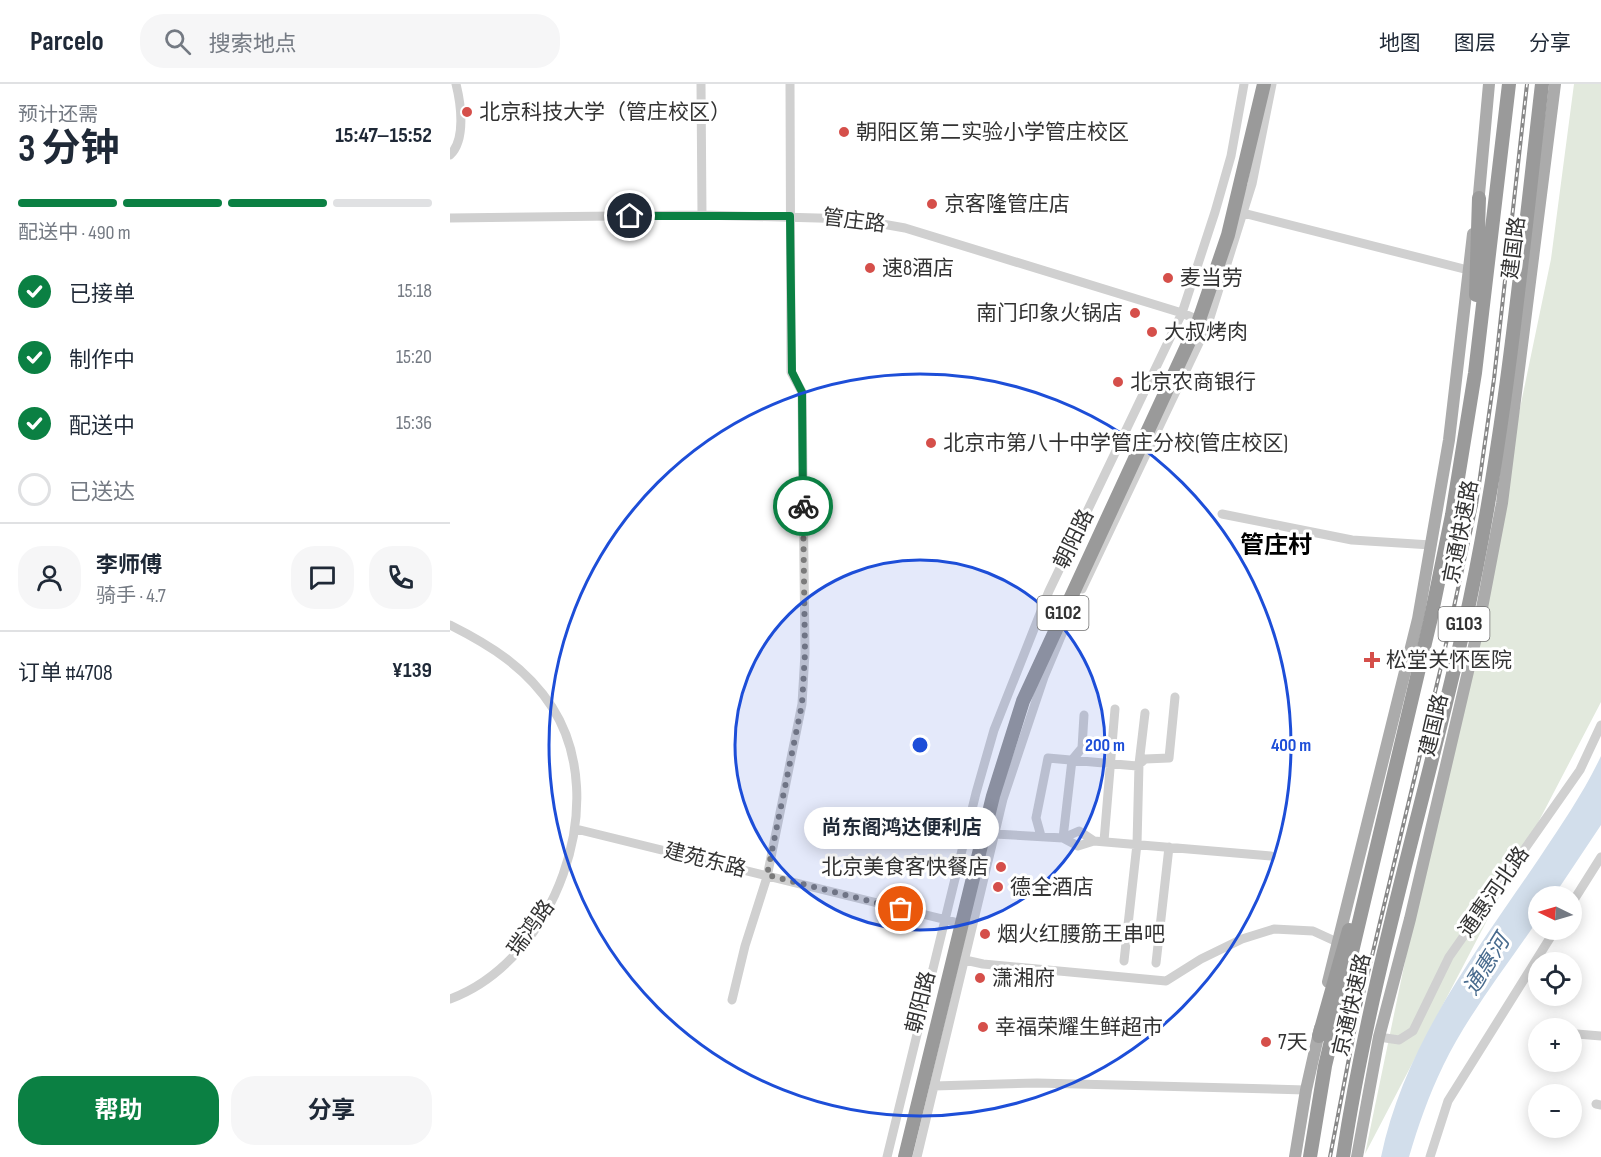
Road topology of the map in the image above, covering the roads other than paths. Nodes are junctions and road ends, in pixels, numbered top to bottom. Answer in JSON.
{"nodes":[{"id":1,"x":456,"y":84,"type":"edge"},
{"id":2,"x":701,"y":84,"type":"edge"},
{"id":3,"x":790,"y":84,"type":"edge"},
{"id":4,"x":1244,"y":84,"type":"edge"},
{"id":5,"x":1256,"y":84,"type":"edge"},
{"id":6,"x":1489,"y":84,"type":"edge"},
{"id":7,"x":1509,"y":84,"type":"edge"},
{"id":8,"x":1542,"y":84,"type":"edge"},
{"id":9,"x":1555,"y":84,"type":"edge"},
{"id":10,"x":1270,"y":85,"type":"edge"},
{"id":11,"x":450,"y":155,"type":"edge"},
{"id":12,"x":1479,"y":198,"type":"junction"},
{"id":13,"x":1243,"y":213,"type":"junction"},
{"id":14,"x":702,"y":215,"type":"junction"},
{"id":15,"x":790,"y":216,"type":"junction"},
{"id":16,"x":450,"y":218,"type":"edge"},
{"id":17,"x":1468,"y":270,"type":"junction"},
{"id":18,"x":1195,"y":318,"type":"junction"},
{"id":19,"x":1475,"y":373,"type":"junction"},
{"id":20,"x":1222,"y":514,"type":"dead end"},
{"id":21,"x":1431,"y":545,"type":"junction"},
{"id":22,"x":450,"y":625,"type":"edge"},
{"id":23,"x":1175,"y":697,"type":"dead end"},
{"id":24,"x":1115,"y":709,"type":"dead end"},
{"id":25,"x":1144,"y":713,"type":"dead end"},
{"id":26,"x":1084,"y":715,"type":"dead end"},
{"id":27,"x":1601,"y":725,"type":"edge"},
{"id":28,"x":1072,"y":760,"type":"junction"},
{"id":29,"x":1110,"y":764,"type":"junction"},
{"id":30,"x":1139,"y":764,"type":"junction"},
{"id":31,"x":576,"y":829,"type":"junction"},
{"id":32,"x":995,"y":834,"type":"junction"},
{"id":33,"x":1041,"y":837,"type":"junction"},
{"id":34,"x":1381,"y":837,"type":"junction"},
{"id":35,"x":1062,"y":838,"type":"junction"},
{"id":36,"x":1099,"y":841,"type":"junction"},
{"id":37,"x":1137,"y":844,"type":"junction"},
{"id":38,"x":1170,"y":847,"type":"junction"},
{"id":39,"x":1271,"y":856,"type":"dead end"},
{"id":40,"x":1601,"y":857,"type":"edge"},
{"id":41,"x":767,"y":875,"type":"junction"},
{"id":42,"x":1582,"y":887,"type":"edge"},
{"id":43,"x":959,"y":923,"type":"junction"},
{"id":44,"x":1549,"y":940,"type":"edge"},
{"id":45,"x":1337,"y":942,"type":"junction"},
{"id":46,"x":965,"y":960,"type":"junction"},
{"id":47,"x":1124,"y":961,"type":"dead end"},
{"id":48,"x":1156,"y":963,"type":"dead end"},
{"id":49,"x":450,"y":999,"type":"edge"},
{"id":50,"x":732,"y":1000,"type":"dead end"},
{"id":51,"x":1582,"y":1034,"type":"edge"},
{"id":52,"x":1319,"y":1036,"type":"junction"},
{"id":53,"x":1601,"y":1036,"type":"edge"},
{"id":54,"x":1379,"y":1037,"type":"junction"},
{"id":55,"x":934,"y":1086,"type":"junction"},
{"id":56,"x":1306,"y":1090,"type":"junction"},
{"id":57,"x":1311,"y":1153,"type":"edge"},
{"id":58,"x":887,"y":1157,"type":"edge"},
{"id":59,"x":898,"y":1157,"type":"edge"},
{"id":60,"x":905,"y":1157,"type":"edge"},
{"id":61,"x":917,"y":1157,"type":"edge"},
{"id":62,"x":1295,"y":1157,"type":"edge"},
{"id":63,"x":1347,"y":1157,"type":"edge"},
{"id":64,"x":1430,"y":1157,"type":"edge"}],
"edges":[{"from":1,"to":11,"type":"street"},
{"from":2,"to":14,"type":"street"},
{"from":3,"to":15,"type":"street"},
{"from":4,"to":18,"type":"street","name":"朝阳路"},
{"from":5,"to":18,"type":"highway","name":"朝阳路","number":"G102"},
{"from":6,"to":12,"type":"main road","name":"建国路"},
{"from":7,"to":19,"type":"highway","name":"京通快速路","number":"G103"},
{"from":8,"to":63,"type":"highway","name":"京通快速路","number":"G103"},
{"from":9,"to":54,"type":"main road","name":"建国路"},
{"from":10,"to":13,"type":"street","name":"朝阳路"},
{"from":10,"to":18,"type":"highway","name":"朝阳路","number":"G102"},
{"from":12,"to":17,"type":"main road","name":"建国路"},
{"from":12,"to":19,"type":"highway"},
{"from":13,"to":17,"type":"street"},
{"from":13,"to":18,"type":"street","name":"朝阳路"},
{"from":14,"to":15,"type":"street","name":"管庄路"},
{"from":14,"to":16,"type":"street","name":"管庄路"},
{"from":15,"to":18,"type":"street","name":"管庄路"},
{"from":15,"to":41,"type":"street"},
{"from":17,"to":21,"type":"main road","name":"建国路"},
{"from":18,"to":32,"type":"street","name":"朝阳路"},
{"from":18,"to":43,"type":"highway","name":"朝阳路","number":"G102"},
{"from":18,"to":43,"type":"street","name":"朝阳路"},
{"from":19,"to":34,"type":"highway","name":"京通快速路","number":"G103"},
{"from":20,"to":21,"type":"street"},
{"from":21,"to":45,"type":"main road","name":"建国路"},
{"from":22,"to":31,"type":"street","name":"瑞鸿路"},
{"from":23,"to":30,"type":"street"},
{"from":24,"to":29,"type":"street"},
{"from":25,"to":30,"type":"street"},
{"from":26,"to":28,"type":"street"},
{"from":27,"to":54,"type":"street","name":"通惠河北路"},
{"from":28,"to":29,"type":"street"},
{"from":28,"to":33,"type":"street"},
{"from":28,"to":35,"type":"street"},
{"from":29,"to":30,"type":"street"},
{"from":29,"to":36,"type":"street"},
{"from":30,"to":37,"type":"street"},
{"from":31,"to":41,"type":"street","name":"建苑东路"},
{"from":31,"to":49,"type":"street","name":"瑞鸿路"},
{"from":32,"to":33,"type":"street"},
{"from":32,"to":43,"type":"street","name":"朝阳路"},
{"from":33,"to":35,"type":"street"},
{"from":34,"to":52,"type":"highway"},
{"from":34,"to":57,"type":"highway","name":"京通快速路","number":"G103"},
{"from":35,"to":36,"type":"street"},
{"from":35,"to":36,"type":"street"},
{"from":36,"to":37,"type":"street"},
{"from":37,"to":38,"type":"street"},
{"from":37,"to":47,"type":"street"},
{"from":38,"to":39,"type":"street"},
{"from":38,"to":48,"type":"street"},
{"from":40,"to":42,"type":"street"},
{"from":41,"to":43,"type":"street","name":"建苑东路"},
{"from":41,"to":50,"type":"street"},
{"from":43,"to":46,"type":"street","name":"朝阳路"},
{"from":43,"to":58,"type":"street","name":"朝阳路"},
{"from":43,"to":59,"type":"highway","name":"朝阳路","number":"G102"},
{"from":43,"to":60,"type":"highway","name":"朝阳路","number":"G102"},
{"from":44,"to":64,"type":"street"},
{"from":45,"to":46,"type":"street"},
{"from":45,"to":52,"type":"main road","name":"建国路"},
{"from":46,"to":55,"type":"street","name":"朝阳路"},
{"from":51,"to":53,"type":"street"},
{"from":52,"to":56,"type":"main road","name":"建国路"},
{"from":54,"to":63,"type":"main road","name":"建国路"},
{"from":55,"to":56,"type":"street"},
{"from":55,"to":61,"type":"street","name":"朝阳路"},
{"from":56,"to":62,"type":"main road","name":"建国路"}]}
